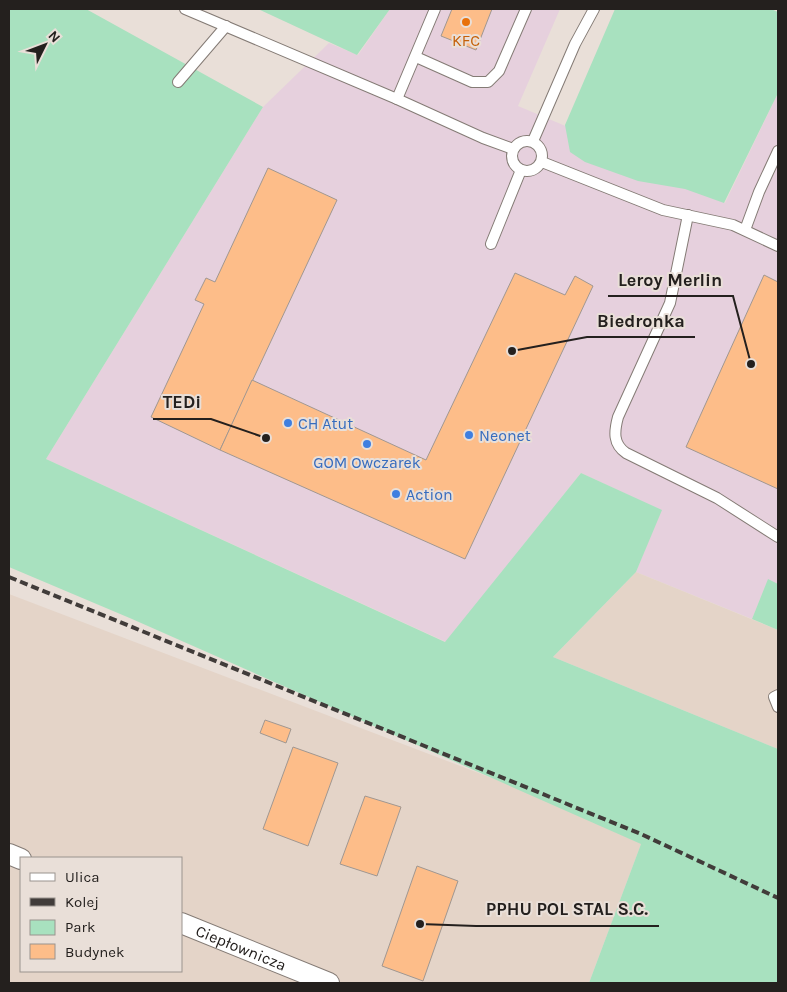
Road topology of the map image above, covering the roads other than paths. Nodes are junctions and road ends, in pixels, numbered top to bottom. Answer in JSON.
{"nodes":[{"id":1,"x":185,"y":9,"type":"edge"},
{"id":2,"x":436,"y":9,"type":"edge"},
{"id":3,"x":526,"y":9,"type":"edge"},
{"id":4,"x":586,"y":9,"type":"edge"},
{"id":5,"x":594,"y":9,"type":"edge"},
{"id":6,"x":226,"y":26,"type":"junction"},
{"id":7,"x":575,"y":44,"type":"junction"},
{"id":8,"x":416,"y":57,"type":"junction"},
{"id":9,"x":178,"y":82,"type":"dead end"},
{"id":10,"x":397,"y":100,"type":"junction"},
{"id":11,"x":533,"y":142,"type":"junction"},
{"id":12,"x":513,"y":149,"type":"junction"},
{"id":13,"x":778,"y":151,"type":"edge"},
{"id":14,"x":542,"y":162,"type":"junction"},
{"id":15,"x":521,"y":170,"type":"junction"},
{"id":16,"x":688,"y":215,"type":"junction"},
{"id":17,"x":745,"y":230,"type":"junction"},
{"id":18,"x":491,"y":244,"type":"dead end"},
{"id":19,"x":778,"y":246,"type":"edge"},
{"id":20,"x":778,"y":536,"type":"edge"},
{"id":21,"x":778,"y":695,"type":"edge"},
{"id":22,"x":778,"y":707,"type":"edge"},
{"id":23,"x":182,"y":923,"type":"edge"},
{"id":24,"x":329,"y":983,"type":"edge"}],
"edges":[{"from":1,"to":6,"type":"lane"},
{"from":2,"to":8,"type":"lane"},
{"from":3,"to":8,"type":"lane"},
{"from":4,"to":7,"type":"lane"},
{"from":5,"to":7,"type":"lane"},
{"from":6,"to":9,"type":"lane"},
{"from":6,"to":10,"type":"lane"},
{"from":7,"to":11,"type":"lane"},
{"from":8,"to":10,"type":"lane"},
{"from":10,"to":12,"type":"lane"},
{"from":11,"to":12,"type":"lane"},
{"from":11,"to":14,"type":"lane"},
{"from":12,"to":15,"type":"lane"},
{"from":13,"to":17,"type":"lane"},
{"from":14,"to":15,"type":"lane"},
{"from":14,"to":16,"type":"lane"},
{"from":15,"to":18,"type":"lane"},
{"from":16,"to":17,"type":"lane"},
{"from":16,"to":20,"type":"lane"},
{"from":17,"to":19,"type":"lane"},
{"from":21,"to":22,"type":"lane"},
{"from":23,"to":24,"type":"street","name":"Ciepłownicza"}]}
